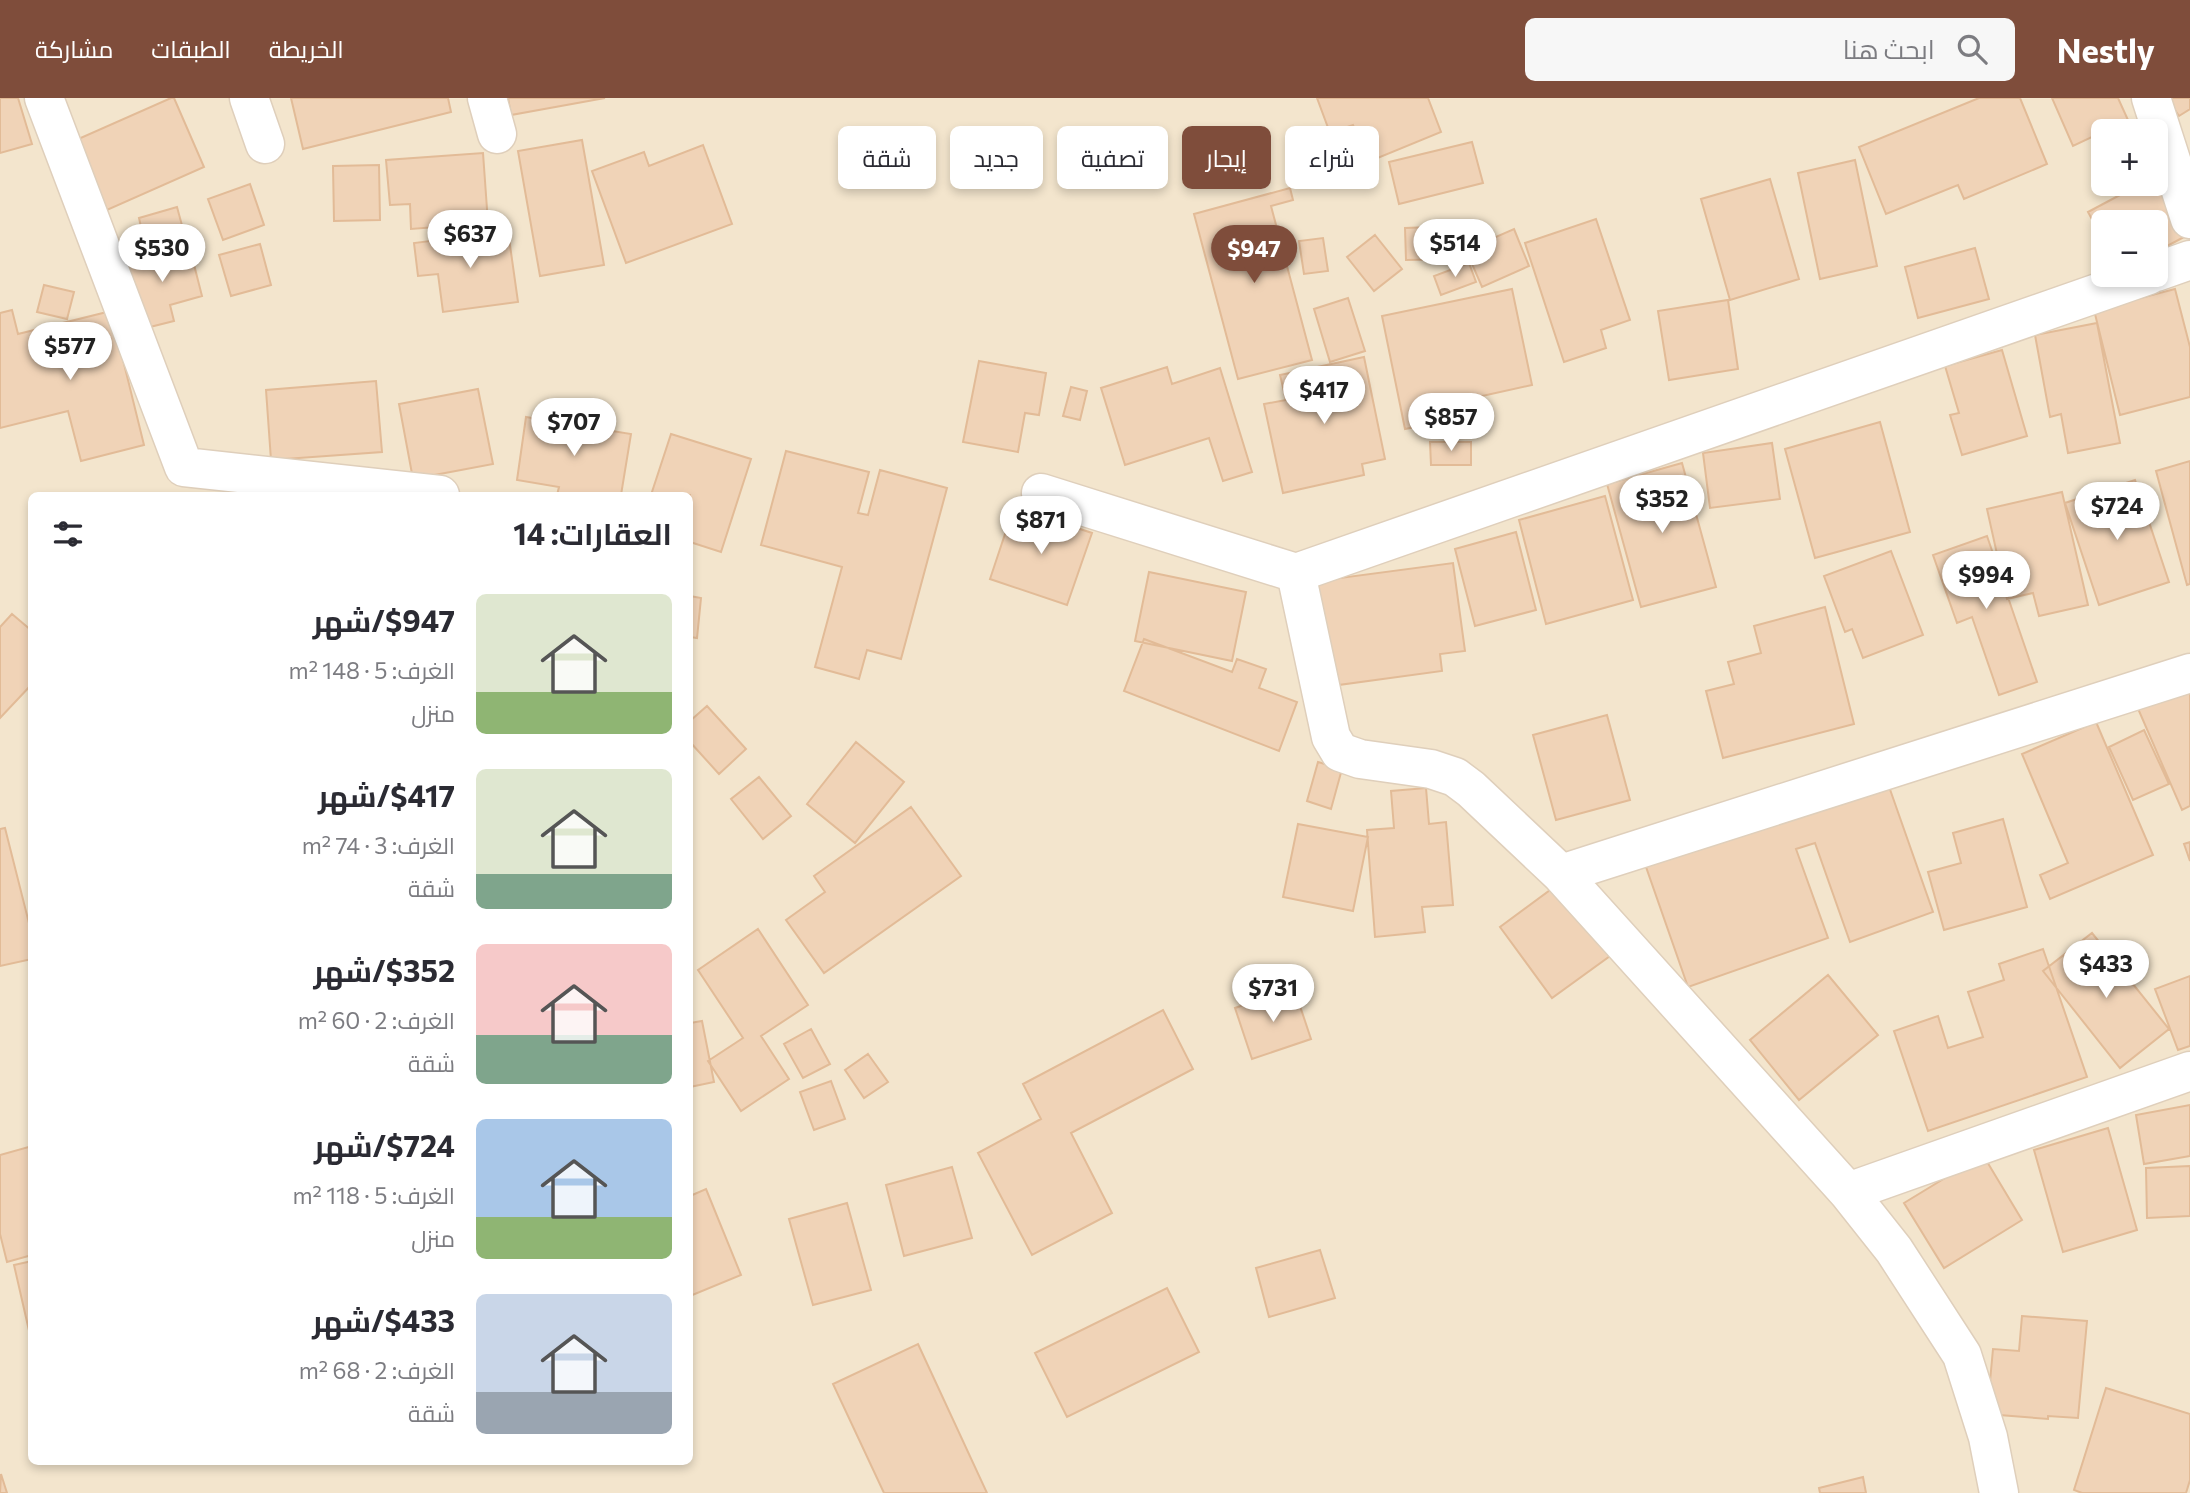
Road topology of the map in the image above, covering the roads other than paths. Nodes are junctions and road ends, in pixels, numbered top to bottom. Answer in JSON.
{"nodes":[{"id":1,"x":44,"y":98,"type":"edge"},
{"id":2,"x":249,"y":98,"type":"edge"},
{"id":3,"x":487,"y":98,"type":"edge"},
{"id":4,"x":2151,"y":98,"type":"edge"},
{"id":5,"x":497,"y":134,"type":"dead end"},
{"id":6,"x":265,"y":144,"type":"dead end"},
{"id":7,"x":2190,"y":219,"type":"edge"},
{"id":8,"x":2190,"y":260,"type":"edge"},
{"id":9,"x":2168,"y":268,"type":"edge"},
{"id":10,"x":2115,"y":287,"type":"edge"},
{"id":11,"x":413,"y":492,"type":"edge"},
{"id":12,"x":1041,"y":493,"type":"dead end"},
{"id":13,"x":1296,"y":573,"type":"junction"},
{"id":14,"x":2190,"y":673,"type":"edge"},
{"id":15,"x":1561,"y":874,"type":"junction"},
{"id":16,"x":2190,"y":1071,"type":"edge"},
{"id":17,"x":1848,"y":1192,"type":"junction"},
{"id":18,"x":1998,"y":1493,"type":"edge"}],
"edges":[{"from":1,"to":11,"type":"street"},
{"from":2,"to":6,"type":"street"},
{"from":3,"to":5,"type":"street"},
{"from":4,"to":7,"type":"street"},
{"from":8,"to":9,"type":"street"},
{"from":10,"to":13,"type":"street"},
{"from":12,"to":13,"type":"street"},
{"from":13,"to":15,"type":"street"},
{"from":14,"to":15,"type":"street"},
{"from":15,"to":17,"type":"street"},
{"from":16,"to":17,"type":"street"},
{"from":17,"to":18,"type":"street"}]}
